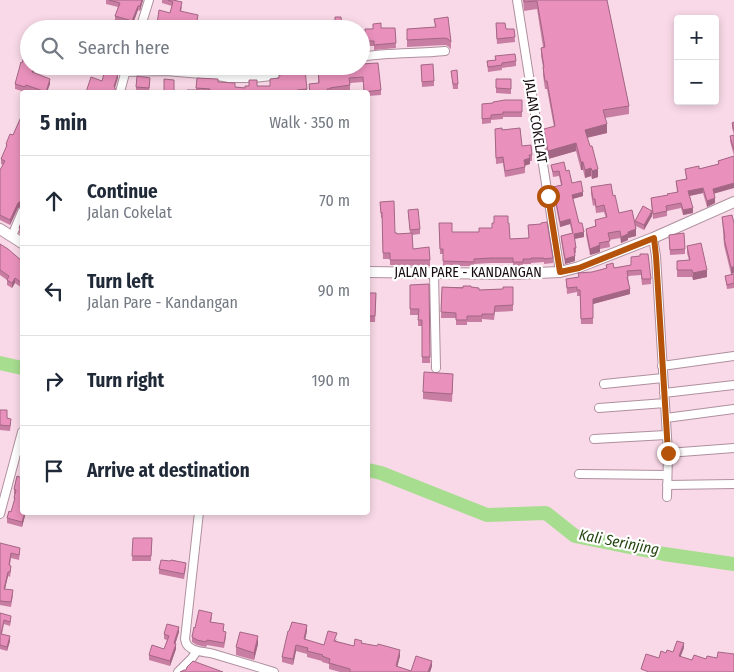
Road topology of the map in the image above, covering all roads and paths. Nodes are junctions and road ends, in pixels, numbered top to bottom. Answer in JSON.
{"nodes":[{"id":1,"x":149,"y":0,"type":"edge"},
{"id":2,"x":517,"y":0,"type":"edge"},
{"id":3,"x":143,"y":20,"type":"edge"},
{"id":4,"x":445,"y":52,"type":"dead end"},
{"id":5,"x":370,"y":56,"type":"edge"},
{"id":6,"x":124,"y":75,"type":"edge"},
{"id":7,"x":213,"y":75,"type":"edge"},
{"id":8,"x":273,"y":75,"type":"edge"},
{"id":9,"x":121,"y":90,"type":"edge"},
{"id":10,"x":734,"y":202,"type":"edge"},
{"id":11,"x":20,"y":217,"type":"edge"},
{"id":12,"x":0,"y":229,"type":"edge"},
{"id":13,"x":12,"y":236,"type":"junction"},
{"id":14,"x":654,"y":238,"type":"junction"},
{"id":15,"x":20,"y":242,"type":"edge"},
{"id":16,"x":370,"y":272,"type":"edge"},
{"id":17,"x":560,"y":272,"type":"junction"},
{"id":18,"x":434,"y":273,"type":"junction"},
{"id":19,"x":734,"y":356,"type":"edge"},
{"id":20,"x":662,"y":366,"type":"junction"},
{"id":21,"x":436,"y":368,"type":"dead end"},
{"id":22,"x":663,"y":378,"type":"junction"},
{"id":23,"x":604,"y":384,"type":"dead end"},
{"id":24,"x":734,"y":384,"type":"edge"},
{"id":25,"x":664,"y":393,"type":"junction"},
{"id":26,"x":664,"y":403,"type":"junction"},
{"id":27,"x":599,"y":408,"type":"dead end"},
{"id":28,"x":734,"y":409,"type":"edge"},
{"id":29,"x":666,"y":418,"type":"junction"},
{"id":30,"x":666,"y":435,"type":"junction"},
{"id":31,"x":20,"y":439,"type":"edge"},
{"id":32,"x":594,"y":439,"type":"dead end"},
{"id":33,"x":734,"y":448,"type":"edge"},
{"id":34,"x":668,"y":453,"type":"junction"},
{"id":35,"x":579,"y":474,"type":"dead end"},
{"id":36,"x":668,"y":474,"type":"junction"},
{"id":37,"x":734,"y":484,"type":"edge"},
{"id":38,"x":667,"y":485,"type":"junction"},
{"id":39,"x":668,"y":498,"type":"dead end"},
{"id":40,"x":0,"y":514,"type":"edge"},
{"id":41,"x":199,"y":515,"type":"edge"},
{"id":42,"x":197,"y":651,"type":"junction"},
{"id":43,"x":178,"y":672,"type":"edge"},
{"id":44,"x":274,"y":672,"type":"edge"}],
"edges":[{"from":1,"to":3,"type":"street"},
{"from":2,"to":17,"type":"street","name":"JALAN COKELAT"},
{"from":4,"to":5,"type":"street"},
{"from":6,"to":9,"type":"street"},
{"from":7,"to":8,"type":"street"},
{"from":10,"to":14,"type":"main road","name":"JALAN PARE - KANDANGAN"},
{"from":11,"to":13,"type":"street"},
{"from":12,"to":13,"type":"main road"},
{"from":13,"to":15,"type":"main road"},
{"from":14,"to":17,"type":"main road","name":"JALAN PARE - KANDANGAN"},
{"from":14,"to":20,"type":"street"},
{"from":16,"to":18,"type":"main road","name":"JALAN PARE - KANDANGAN"},
{"from":17,"to":18,"type":"main road","name":"JALAN PARE - KANDANGAN"},
{"from":18,"to":21,"type":"street"},
{"from":19,"to":20,"type":"street"},
{"from":20,"to":22,"type":"street"},
{"from":22,"to":23,"type":"street"},
{"from":22,"to":25,"type":"street"},
{"from":24,"to":25,"type":"street"},
{"from":25,"to":26,"type":"street"},
{"from":26,"to":27,"type":"street"},
{"from":26,"to":29,"type":"street"},
{"from":28,"to":29,"type":"street"},
{"from":29,"to":30,"type":"street"},
{"from":30,"to":32,"type":"street"},
{"from":30,"to":34,"type":"street"},
{"from":31,"to":40,"type":"street"},
{"from":33,"to":34,"type":"street"},
{"from":34,"to":36,"type":"street"},
{"from":35,"to":36,"type":"street"},
{"from":36,"to":38,"type":"street"},
{"from":37,"to":38,"type":"street"},
{"from":38,"to":39,"type":"street"},
{"from":41,"to":42,"type":"street"},
{"from":42,"to":43,"type":"street"},
{"from":42,"to":44,"type":"street"}]}
